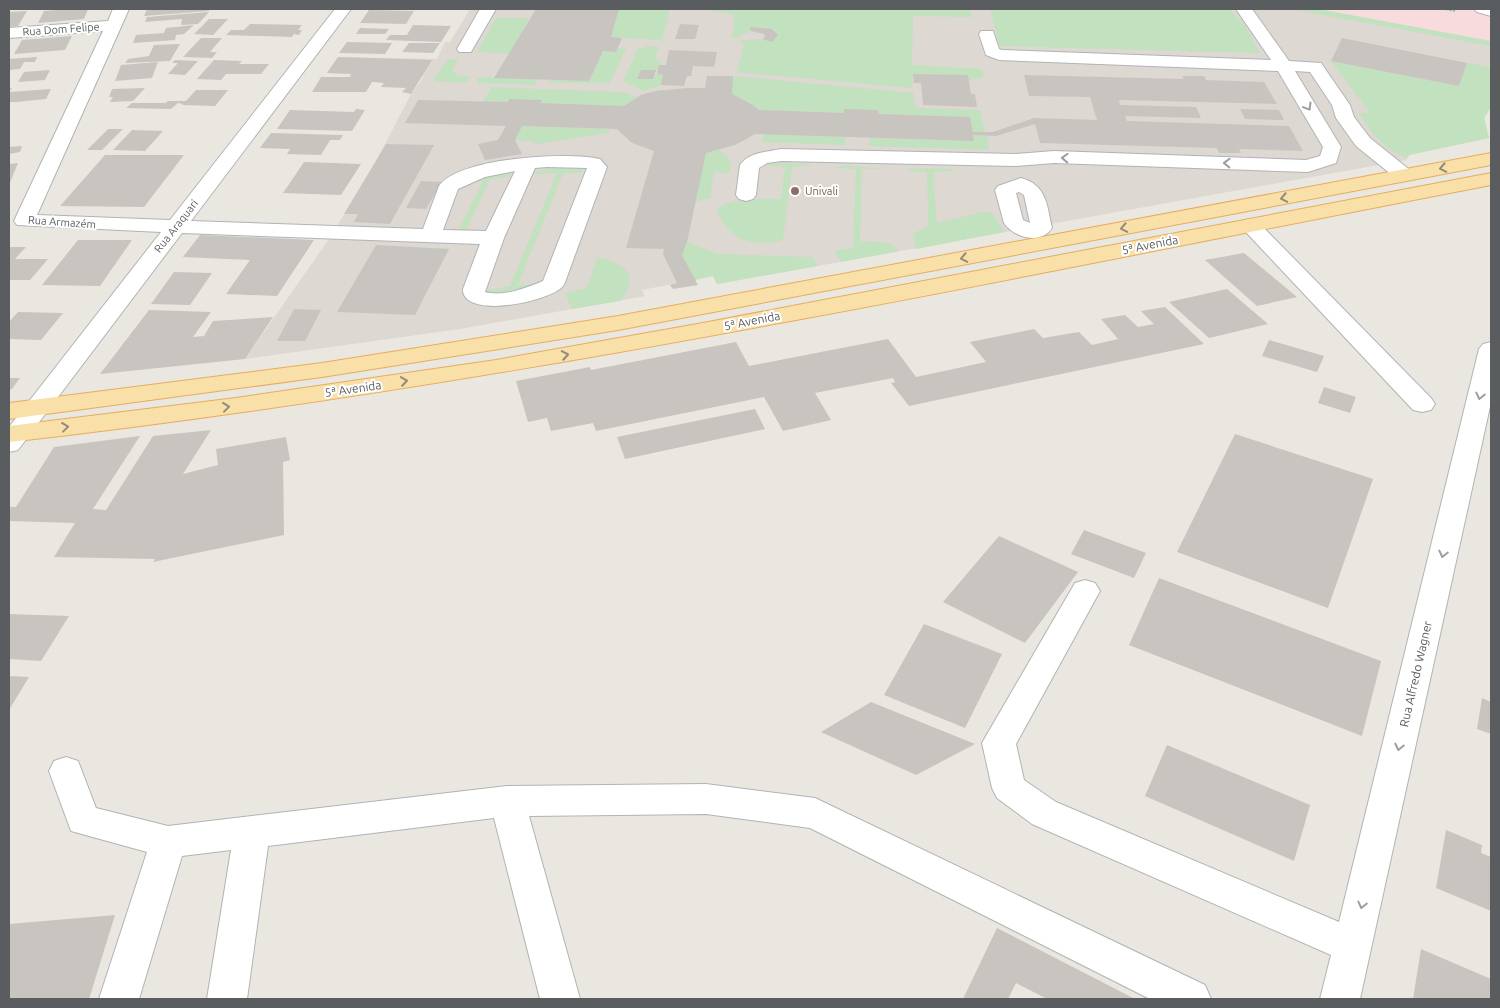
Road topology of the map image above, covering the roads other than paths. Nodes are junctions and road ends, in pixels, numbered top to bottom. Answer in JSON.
{"nodes":[{"id":1,"x":344,"y":9,"type":"edge"},
{"id":2,"x":488,"y":9,"type":"edge"},
{"id":3,"x":1244,"y":9,"type":"edge"},
{"id":4,"x":1484,"y":9,"type":"edge"},
{"id":5,"x":1491,"y":10,"type":"edge"},
{"id":6,"x":117,"y":17,"type":"edge"},
{"id":7,"x":9,"y":34,"type":"edge"},
{"id":8,"x":987,"y":34,"type":"dead end"},
{"id":9,"x":465,"y":49,"type":"dead end"},
{"id":10,"x":1283,"y":65,"type":"junction"},
{"id":11,"x":1491,"y":159,"type":"edge"},
{"id":12,"x":1015,"y":160,"type":"junction"},
{"id":13,"x":527,"y":164,"type":"junction"},
{"id":14,"x":1404,"y":175,"type":"junction"},
{"id":15,"x":1491,"y":179,"type":"edge"},
{"id":16,"x":746,"y":195,"type":"dead end"},
{"id":17,"x":1250,"y":226,"type":"junction"},
{"id":18,"x":176,"y":227,"type":"junction"},
{"id":19,"x":431,"y":235,"type":"junction"},
{"id":20,"x":493,"y":238,"type":"junction"},
{"id":21,"x":1036,"y":239,"type":"junction"},
{"id":22,"x":1491,"y":348,"type":"edge"},
{"id":23,"x":1422,"y":404,"type":"dead end"},
{"id":24,"x":36,"y":408,"type":"junction"},
{"id":25,"x":11,"y":431,"type":"edge"},
{"id":26,"x":1085,"y":591,"type":"dead end"},
{"id":27,"x":66,"y":771,"type":"dead end"},
{"id":28,"x":507,"y":801,"type":"junction"},
{"id":29,"x":252,"y":832,"type":"junction"},
{"id":30,"x":168,"y":842,"type":"junction"},
{"id":31,"x":1352,"y":946,"type":"junction"},
{"id":32,"x":119,"y":999,"type":"edge"},
{"id":33,"x":227,"y":999,"type":"edge"},
{"id":34,"x":560,"y":999,"type":"edge"},
{"id":35,"x":1191,"y":999,"type":"edge"},
{"id":36,"x":1340,"y":999,"type":"edge"}],
"edges":[{"from":1,"to":18,"type":"street","name":"Rua Araquari"},
{"from":2,"to":9,"type":"street"},
{"from":3,"to":10,"type":"street"},
{"from":4,"to":5,"type":"street"},
{"from":6,"to":7,"type":"street","name":"Rua Dom Felipe"},
{"from":6,"to":18,"type":"street","name":"Rua Armazém"},
{"from":8,"to":10,"type":"street"},
{"from":10,"to":12,"type":"street","one_way":true},
{"from":10,"to":14,"type":"street"},
{"from":11,"to":14,"type":"main road","name":"5ª Avenida","one_way":true},
{"from":12,"to":16,"type":"street"},
{"from":12,"to":21,"type":"street"},
{"from":13,"to":19,"type":"street"},
{"from":13,"to":20,"type":"street"},
{"from":13,"to":20,"type":"street"},
{"from":14,"to":21,"type":"main road","name":"5ª Avenida","one_way":true},
{"from":15,"to":17,"type":"main road","name":"5ª Avenida"},
{"from":17,"to":23,"type":"street"},
{"from":25,"to":17,"type":"main road","name":"5ª Avenida","one_way":true},
{"from":18,"to":19,"type":"street","name":"Rua Armazém"},
{"from":18,"to":24,"type":"street","name":"Rua Araquari"},
{"from":19,"to":20,"type":"street","name":"Rua Armazém"},
{"from":21,"to":24,"type":"main road","name":"5ª Avenida","one_way":true},
{"from":22,"to":31,"type":"street","name":"Rua Alfredo Wagner","one_way":true},
{"from":24,"to":25,"type":"street","name":"Rua Araquari"},
{"from":26,"to":31,"type":"street"},
{"from":27,"to":30,"type":"street"},
{"from":28,"to":29,"type":"street"},
{"from":28,"to":34,"type":"street"},
{"from":28,"to":35,"type":"street"},
{"from":29,"to":30,"type":"street"},
{"from":29,"to":33,"type":"street"},
{"from":30,"to":32,"type":"street"},
{"from":31,"to":36,"type":"street","name":"Rua Alfredo Wagner"}]}
